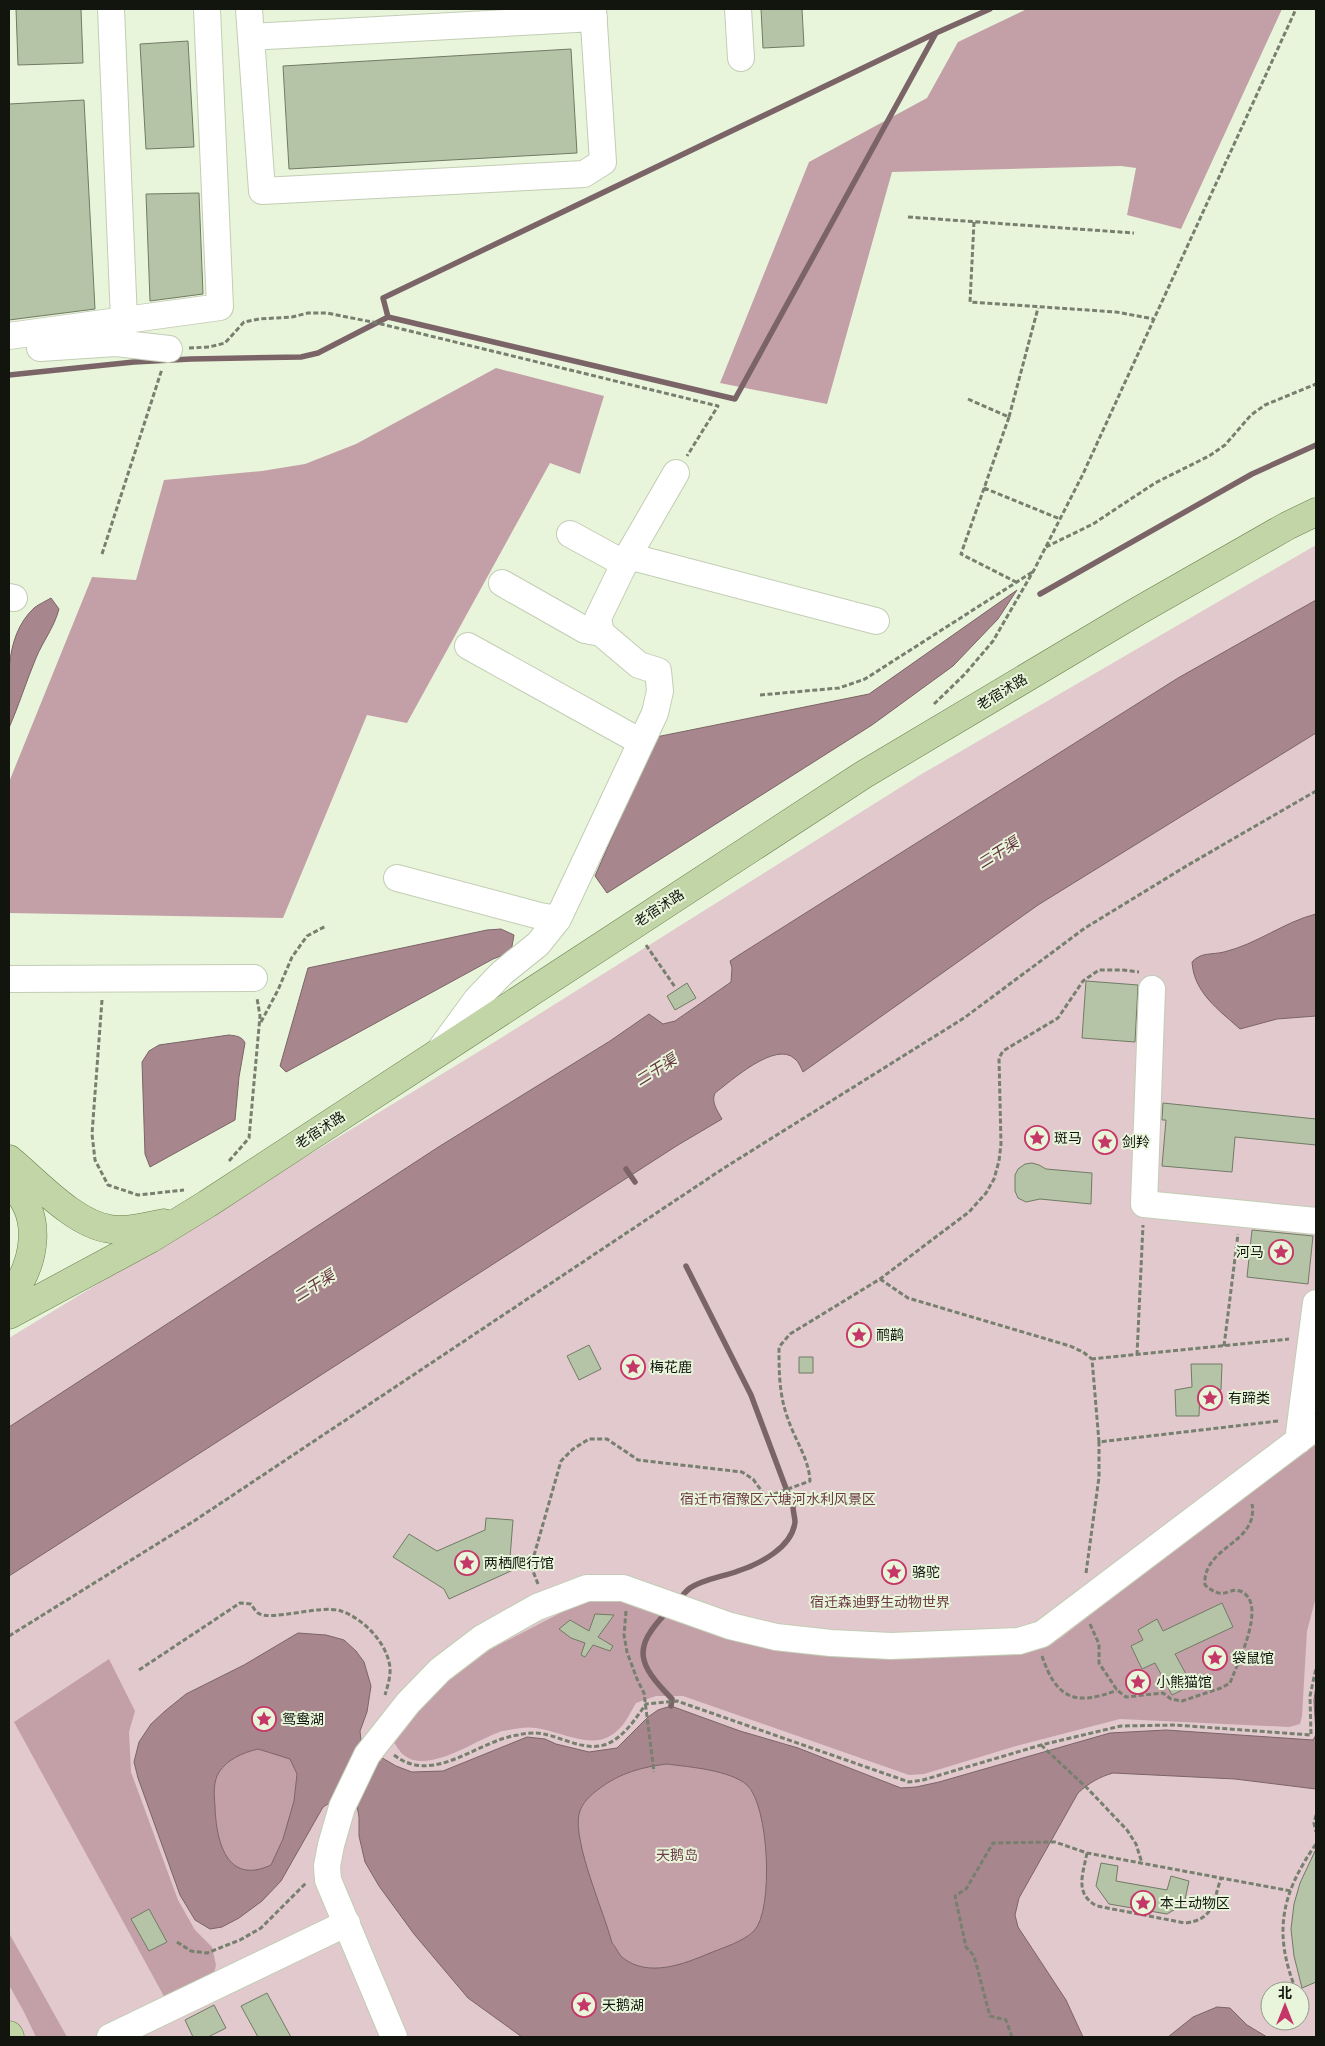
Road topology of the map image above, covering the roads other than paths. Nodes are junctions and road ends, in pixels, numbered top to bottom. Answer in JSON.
{"nodes":[{"id":1,"x":111,"y":9,"type":"edge"},
{"id":2,"x":207,"y":9,"type":"edge"},
{"id":3,"x":249,"y":9,"type":"edge"},
{"id":4,"x":738,"y":9,"type":"edge"},
{"id":5,"x":593,"y":13,"type":"edge"},
{"id":6,"x":251,"y":37,"type":"junction"},
{"id":7,"x":741,"y":58,"type":"dead end"},
{"id":8,"x":124,"y":320,"type":"junction"},
{"id":9,"x":9,"y":336,"type":"edge"},
{"id":10,"x":169,"y":349,"type":"road end"},
{"id":11,"x":9,"y":352,"type":"edge"},
{"id":12,"x":676,"y":473,"type":"road end"},
{"id":13,"x":1316,"y":512,"type":"edge"},
{"id":14,"x":570,"y":534,"type":"dead end"},
{"id":15,"x":626,"y":560,"type":"junction"},
{"id":16,"x":502,"y":583,"type":"dead end"},
{"id":17,"x":876,"y":621,"type":"dead end"},
{"id":18,"x":601,"y":633,"type":"junction"},
{"id":19,"x":468,"y":646,"type":"dead end"},
{"id":20,"x":641,"y":742,"type":"junction"},
{"id":21,"x":397,"y":878,"type":"dead end"},
{"id":22,"x":558,"y":919,"type":"junction"},
{"id":23,"x":254,"y":978,"type":"road end"},
{"id":24,"x":9,"y":979,"type":"edge"},
{"id":25,"x":1152,"y":989,"type":"road end"},
{"id":26,"x":437,"y":1053,"type":"junction"},
{"id":27,"x":9,"y":1159,"type":"edge"},
{"id":28,"x":9,"y":1182,"type":"edge"},
{"id":29,"x":183,"y":1219,"type":"junction"},
{"id":30,"x":1316,"y":1221,"type":"edge"},
{"id":31,"x":9,"y":1298,"type":"edge"},
{"id":32,"x":1316,"y":1303,"type":"edge"},
{"id":33,"x":9,"y":1315,"type":"edge"},
{"id":34,"x":1305,"y":1428,"type":"edge"},
{"id":35,"x":346,"y":1923,"type":"junction"},
{"id":36,"x":110,"y":2037,"type":"edge"},
{"id":37,"x":394,"y":2037,"type":"edge"}],
"edges":[{"from":1,"to":8,"type":"street"},
{"from":2,"to":8,"type":"street"},
{"from":3,"to":6,"type":"street"},
{"from":4,"to":7,"type":"street"},
{"from":5,"to":6,"type":"street"},
{"from":5,"to":6,"type":"street"},
{"from":8,"to":9,"type":"street"},
{"from":10,"to":11,"type":"street"},
{"from":12,"to":15,"type":"street"},
{"from":13,"to":26,"type":"main road","name":"老宿沭路"},
{"from":14,"to":15,"type":"street"},
{"from":15,"to":17,"type":"street"},
{"from":15,"to":18,"type":"street"},
{"from":16,"to":18,"type":"street"},
{"from":18,"to":20,"type":"street"},
{"from":19,"to":20,"type":"street"},
{"from":20,"to":22,"type":"street"},
{"from":21,"to":22,"type":"street"},
{"from":22,"to":26,"type":"street"},
{"from":23,"to":24,"type":"street"},
{"from":25,"to":30,"type":"street"},
{"from":26,"to":29,"type":"main road","name":"老宿沭路"},
{"from":27,"to":29,"type":"main road"},
{"from":28,"to":31,"type":"main road"},
{"from":29,"to":33,"type":"main road","name":"老宿沭路"},
{"from":32,"to":34,"type":"street"},
{"from":34,"to":35,"type":"street"},
{"from":35,"to":36,"type":"street"},
{"from":35,"to":37,"type":"street"}]}
